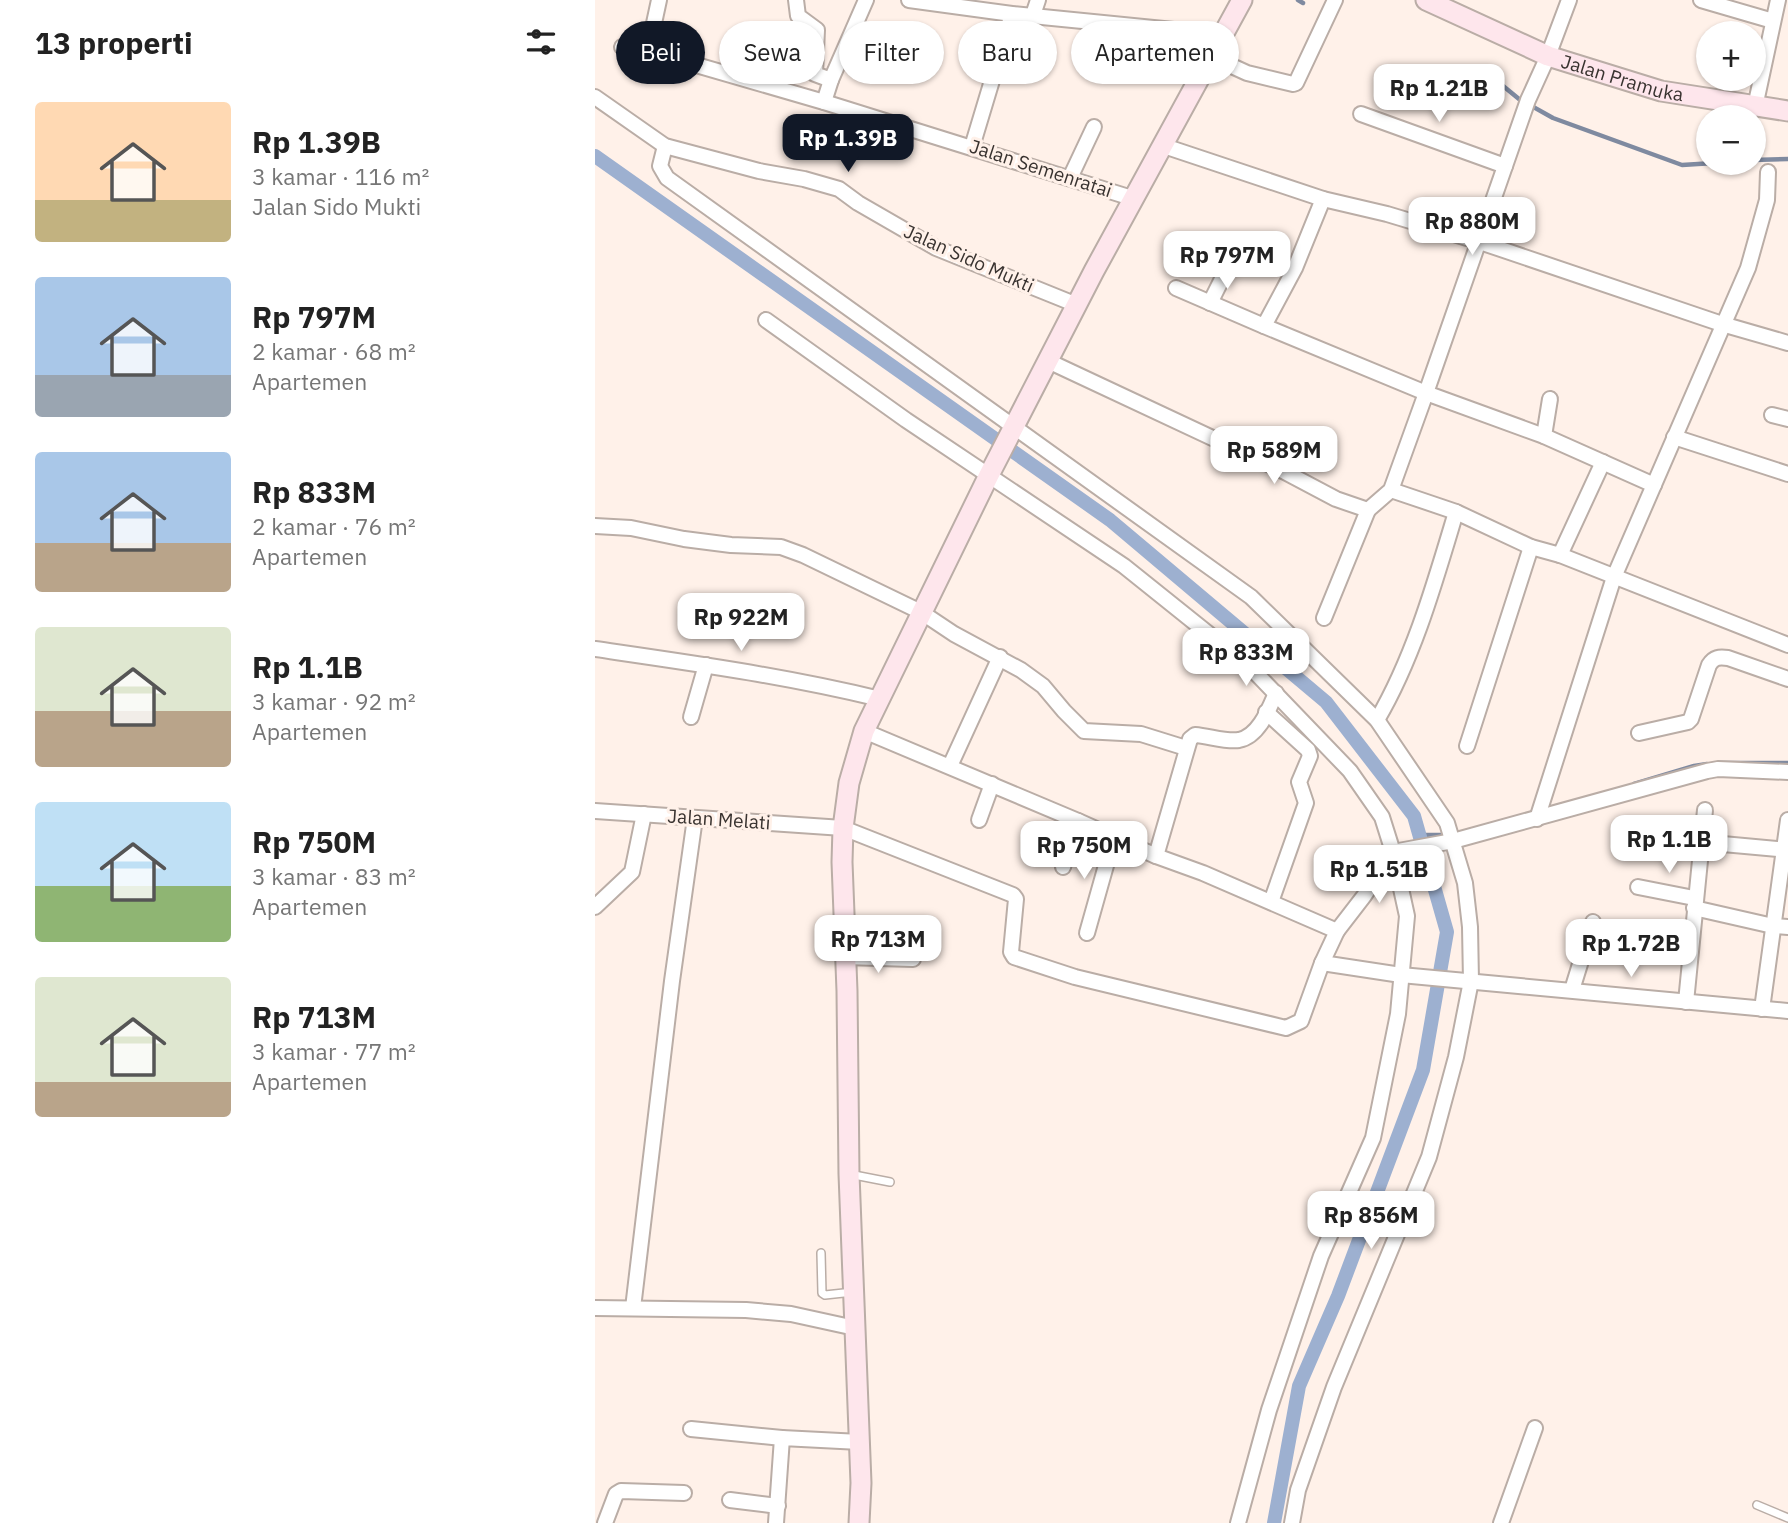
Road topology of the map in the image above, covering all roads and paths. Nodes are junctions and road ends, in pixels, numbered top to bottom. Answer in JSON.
{"nodes":[{"id":1,"x":659,"y":0,"type":"edge"},
{"id":2,"x":796,"y":0,"type":"edge"},
{"id":3,"x":866,"y":0,"type":"edge"},
{"id":4,"x":909,"y":0,"type":"edge"},
{"id":5,"x":1038,"y":0,"type":"edge"},
{"id":6,"x":1242,"y":0,"type":"edge"},
{"id":7,"x":1335,"y":0,"type":"edge"},
{"id":8,"x":1426,"y":0,"type":"edge"},
{"id":9,"x":1569,"y":0,"type":"edge"},
{"id":10,"x":1700,"y":0,"type":"edge"},
{"id":11,"x":1777,"y":0,"type":"edge"},
{"id":12,"x":1011,"y":14,"type":"junction"},
{"id":13,"x":1033,"y":15,"type":"junction"},
{"id":14,"x":654,"y":21,"type":"edge"},
{"id":15,"x":1090,"y":21,"type":"edge"},
{"id":16,"x":1231,"y":21,"type":"edge"},
{"id":17,"x":1773,"y":21,"type":"junction"},
{"id":18,"x":1548,"y":56,"type":"junction"},
{"id":19,"x":705,"y":68,"type":"edge"},
{"id":20,"x":1239,"y":68,"type":"edge"},
{"id":21,"x":831,"y":80,"type":"junction"},
{"id":22,"x":1197,"y":84,"type":"edge"},
{"id":23,"x":595,"y":97,"type":"edge"},
{"id":24,"x":824,"y":102,"type":"junction"},
{"id":25,"x":1743,"y":105,"type":"edge"},
{"id":26,"x":1755,"y":105,"type":"edge"},
{"id":27,"x":1766,"y":108,"type":"edge"},
{"id":28,"x":1788,"y":111,"type":"edge"},
{"id":29,"x":1361,"y":114,"type":"dead end"},
{"id":30,"x":1094,"y":127,"type":"dead end"},
{"id":31,"x":664,"y":146,"type":"junction"},
{"id":32,"x":1164,"y":146,"type":"junction"},
{"id":33,"x":972,"y":147,"type":"junction"},
{"id":34,"x":1505,"y":166,"type":"junction"},
{"id":35,"x":1768,"y":172,"type":"dead end"},
{"id":36,"x":1070,"y":178,"type":"junction"},
{"id":37,"x":1135,"y":199,"type":"junction"},
{"id":38,"x":1323,"y":199,"type":"junction"},
{"id":39,"x":1480,"y":242,"type":"junction"},
{"id":40,"x":1227,"y":269,"type":"dead end"},
{"id":41,"x":1176,"y":289,"type":"dead end"},
{"id":42,"x":1210,"y":303,"type":"junction"},
{"id":43,"x":1077,"y":305,"type":"junction"},
{"id":44,"x":766,"y":320,"type":"dead end"},
{"id":45,"x":1722,"y":324,"type":"junction"},
{"id":46,"x":1264,"y":326,"type":"junction"},
{"id":47,"x":1788,"y":343,"type":"edge"},
{"id":48,"x":1048,"y":361,"type":"junction"},
{"id":49,"x":1426,"y":393,"type":"junction"},
{"id":50,"x":1550,"y":399,"type":"dead end"},
{"id":51,"x":1772,"y":415,"type":"dead end"},
{"id":52,"x":1788,"y":419,"type":"edge"},
{"id":53,"x":1011,"y":432,"type":"junction"},
{"id":54,"x":1544,"y":436,"type":"junction"},
{"id":55,"x":1674,"y":437,"type":"junction"},
{"id":56,"x":1603,"y":462,"type":"junction"},
{"id":57,"x":990,"y":472,"type":"junction"},
{"id":58,"x":1788,"y":474,"type":"edge"},
{"id":59,"x":1654,"y":485,"type":"junction"},
{"id":60,"x":1391,"y":490,"type":"junction"},
{"id":61,"x":1368,"y":510,"type":"junction"},
{"id":62,"x":1456,"y":512,"type":"junction"},
{"id":63,"x":595,"y":526,"type":"edge"},
{"id":64,"x":1531,"y":547,"type":"junction"},
{"id":65,"x":1560,"y":555,"type":"junction"},
{"id":66,"x":1614,"y":577,"type":"junction"},
{"id":67,"x":921,"y":612,"type":"junction"},
{"id":68,"x":1324,"y":618,"type":"dead end"},
{"id":69,"x":1788,"y":645,"type":"edge"},
{"id":70,"x":595,"y":649,"type":"edge"},
{"id":71,"x":1000,"y":657,"type":"junction"},
{"id":72,"x":706,"y":665,"type":"junction"},
{"id":73,"x":1788,"y":679,"type":"edge"},
{"id":74,"x":1276,"y":693,"type":"junction"},
{"id":75,"x":880,"y":699,"type":"junction"},
{"id":76,"x":1266,"y":712,"type":"junction"},
{"id":77,"x":691,"y":717,"type":"dead end"},
{"id":78,"x":1377,"y":720,"type":"junction"},
{"id":79,"x":865,"y":731,"type":"junction"},
{"id":80,"x":1639,"y":733,"type":"dead end"},
{"id":81,"x":1467,"y":746,"type":"dead end"},
{"id":82,"x":1186,"y":748,"type":"junction"},
{"id":83,"x":950,"y":766,"type":"junction"},
{"id":84,"x":1788,"y":772,"type":"edge"},
{"id":85,"x":992,"y":784,"type":"junction"},
{"id":86,"x":1705,"y":810,"type":"dead end"},
{"id":87,"x":595,"y":811,"type":"edge"},
{"id":88,"x":644,"y":814,"type":"junction"},
{"id":89,"x":695,"y":818,"type":"junction"},
{"id":90,"x":1537,"y":819,"type":"junction"},
{"id":91,"x":979,"y":820,"type":"dead end"},
{"id":92,"x":1788,"y":820,"type":"edge"},
{"id":93,"x":1078,"y":821,"type":"junction"},
{"id":94,"x":843,"y":828,"type":"junction"},
{"id":95,"x":1114,"y":837,"type":"junction"},
{"id":96,"x":1451,"y":841,"type":"junction"},
{"id":97,"x":1701,"y":842,"type":"junction"},
{"id":98,"x":1786,"y":850,"type":"edge"},
{"id":99,"x":1395,"y":851,"type":"junction"},
{"id":100,"x":1156,"y":856,"type":"junction"},
{"id":101,"x":1063,"y":867,"type":"dead end"},
{"id":102,"x":1638,"y":887,"type":"dead end"},
{"id":103,"x":1271,"y":902,"type":"junction"},
{"id":104,"x":1694,"y":903,"type":"junction"},
{"id":105,"x":595,"y":907,"type":"edge"},
{"id":106,"x":1593,"y":922,"type":"dead end"},
{"id":107,"x":1780,"y":926,"type":"edge"},
{"id":108,"x":1337,"y":931,"type":"junction"},
{"id":109,"x":1087,"y":933,"type":"dead end"},
{"id":110,"x":845,"y":957,"type":"junction"},
{"id":111,"x":912,"y":959,"type":"dead end"},
{"id":112,"x":1322,"y":963,"type":"junction"},
{"id":113,"x":1407,"y":975,"type":"junction"},
{"id":114,"x":1467,"y":981,"type":"junction"},
{"id":115,"x":1572,"y":990,"type":"junction"},
{"id":116,"x":1685,"y":1002,"type":"junction"},
{"id":117,"x":1762,"y":1009,"type":"junction"},
{"id":118,"x":1788,"y":1011,"type":"edge"},
{"id":119,"x":849,"y":1174,"type":"junction"},
{"id":120,"x":890,"y":1182,"type":"dead end"},
{"id":121,"x":821,"y":1253,"type":"dead end"},
{"id":122,"x":854,"y":1292,"type":"junction"},
{"id":123,"x":595,"y":1308,"type":"edge"},
{"id":124,"x":633,"y":1308,"type":"junction"},
{"id":125,"x":855,"y":1328,"type":"junction"},
{"id":126,"x":1535,"y":1428,"type":"dead end"},
{"id":127,"x":691,"y":1429,"type":"dead end"},
{"id":128,"x":782,"y":1438,"type":"junction"},
{"id":129,"x":860,"y":1442,"type":"junction"},
{"id":130,"x":684,"y":1493,"type":"dead end"},
{"id":131,"x":730,"y":1500,"type":"dead end"},
{"id":132,"x":1756,"y":1505,"type":"dead end"},
{"id":133,"x":778,"y":1506,"type":"junction"},
{"id":134,"x":1788,"y":1518,"type":"edge"},
{"id":135,"x":605,"y":1523,"type":"edge"},
{"id":136,"x":776,"y":1523,"type":"edge"},
{"id":137,"x":859,"y":1523,"type":"edge"},
{"id":138,"x":1238,"y":1523,"type":"edge"},
{"id":139,"x":1292,"y":1523,"type":"edge"},
{"id":140,"x":1501,"y":1523,"type":"edge"}],
"edges":[{"from":1,"to":14,"type":"street"},
{"from":2,"to":21,"type":"street"},
{"from":3,"to":21,"type":"street"},
{"from":4,"to":12,"type":"street"},
{"from":5,"to":13,"type":"street"},
{"from":6,"to":16,"type":"main road"},
{"from":7,"to":20,"type":"street"},
{"from":8,"to":18,"type":"main road","name":"Jalan Pramuka"},
{"from":9,"to":18,"type":"street"},
{"from":10,"to":17,"type":"street"},
{"from":11,"to":17,"type":"street"},
{"from":12,"to":13,"type":"street"},
{"from":12,"to":33,"type":"street"},
{"from":13,"to":15,"type":"street"},
{"from":17,"to":26,"type":"street"},
{"from":18,"to":25,"type":"main road","name":"Jalan Pramuka"},
{"from":18,"to":34,"type":"street"},
{"from":19,"to":24,"type":"street","name":"Jalan Semenratai"},
{"from":21,"to":24,"type":"street"},
{"from":22,"to":32,"type":"main road"},
{"from":23,"to":31,"type":"street","name":"Jalan Sido Mukti"},
{"from":24,"to":33,"type":"street","name":"Jalan Semenratai"},
{"from":27,"to":28,"type":"main road","name":"Jalan Pramuka"},
{"from":29,"to":34,"type":"street"},
{"from":30,"to":36,"type":"street"},
{"from":31,"to":43,"type":"street","name":"Jalan Sido Mukti"},
{"from":31,"to":53,"type":"street"},
{"from":32,"to":37,"type":"main road"},
{"from":32,"to":38,"type":"street"},
{"from":33,"to":36,"type":"street","name":"Jalan Semenratai"},
{"from":34,"to":39,"type":"street"},
{"from":35,"to":45,"type":"street"},
{"from":36,"to":37,"type":"street","name":"Jalan Semenratai"},
{"from":37,"to":43,"type":"main road"},
{"from":38,"to":39,"type":"street"},
{"from":38,"to":46,"type":"street"},
{"from":39,"to":45,"type":"street"},
{"from":39,"to":49,"type":"street"},
{"from":40,"to":42,"type":"street"},
{"from":41,"to":42,"type":"street"},
{"from":42,"to":46,"type":"street"},
{"from":43,"to":48,"type":"main road"},
{"from":44,"to":57,"type":"street"},
{"from":45,"to":47,"type":"street"},
{"from":45,"to":55,"type":"street"},
{"from":46,"to":49,"type":"street"},
{"from":48,"to":53,"type":"main road"},
{"from":48,"to":61,"type":"street"},
{"from":49,"to":54,"type":"street"},
{"from":49,"to":60,"type":"street"},
{"from":50,"to":54,"type":"street"},
{"from":51,"to":52,"type":"street"},
{"from":53,"to":57,"type":"main road"},
{"from":53,"to":78,"type":"street"},
{"from":54,"to":56,"type":"street"},
{"from":55,"to":58,"type":"street"},
{"from":55,"to":59,"type":"street"},
{"from":56,"to":59,"type":"street"},
{"from":56,"to":65,"type":"street"},
{"from":57,"to":67,"type":"main road"},
{"from":57,"to":74,"type":"street"},
{"from":59,"to":66,"type":"street"},
{"from":60,"to":61,"type":"street"},
{"from":60,"to":62,"type":"street"},
{"from":61,"to":68,"type":"street"},
{"from":62,"to":64,"type":"street"},
{"from":62,"to":78,"type":"street"},
{"from":63,"to":67,"type":"street"},
{"from":64,"to":65,"type":"street"},
{"from":64,"to":81,"type":"street"},
{"from":65,"to":66,"type":"street"},
{"from":66,"to":69,"type":"street"},
{"from":66,"to":90,"type":"street"},
{"from":67,"to":71,"type":"street"},
{"from":67,"to":75,"type":"main road"},
{"from":70,"to":72,"type":"street"},
{"from":71,"to":82,"type":"street"},
{"from":71,"to":83,"type":"street"},
{"from":72,"to":75,"type":"street"},
{"from":72,"to":77,"type":"street"},
{"from":73,"to":80,"type":"street"},
{"from":74,"to":76,"type":"street"},
{"from":74,"to":99,"type":"street"},
{"from":75,"to":79,"type":"main road"},
{"from":76,"to":82,"type":"street"},
{"from":76,"to":103,"type":"street"},
{"from":78,"to":96,"type":"street"},
{"from":79,"to":83,"type":"street"},
{"from":79,"to":94,"type":"main road"},
{"from":82,"to":100,"type":"street"},
{"from":83,"to":85,"type":"street"},
{"from":84,"to":90,"type":"street"},
{"from":85,"to":91,"type":"street"},
{"from":85,"to":93,"type":"street"},
{"from":86,"to":97,"type":"street"},
{"from":87,"to":88,"type":"street","name":"Jalan Melati"},
{"from":88,"to":89,"type":"street","name":"Jalan Melati"},
{"from":88,"to":105,"type":"street"},
{"from":89,"to":94,"type":"street","name":"Jalan Melati"},
{"from":89,"to":124,"type":"street"},
{"from":90,"to":96,"type":"street"},
{"from":92,"to":98,"type":"street"},
{"from":93,"to":95,"type":"street"},
{"from":93,"to":101,"type":"street"},
{"from":94,"to":110,"type":"main road"},
{"from":94,"to":112,"type":"street","name":"Jalan Melati"},
{"from":95,"to":100,"type":"street"},
{"from":95,"to":109,"type":"street"},
{"from":96,"to":99,"type":"street"},
{"from":96,"to":114,"type":"street"},
{"from":97,"to":98,"type":"street"},
{"from":97,"to":104,"type":"street"},
{"from":98,"to":107,"type":"street"},
{"from":99,"to":108,"type":"street"},
{"from":99,"to":113,"type":"street"},
{"from":100,"to":103,"type":"street"},
{"from":102,"to":104,"type":"street"},
{"from":103,"to":108,"type":"street"},
{"from":104,"to":107,"type":"street"},
{"from":104,"to":116,"type":"street"},
{"from":106,"to":115,"type":"street"},
{"from":107,"to":117,"type":"street"},
{"from":108,"to":112,"type":"street"},
{"from":110,"to":111,"type":"street"},
{"from":110,"to":119,"type":"main road"},
{"from":112,"to":113,"type":"street"},
{"from":113,"to":114,"type":"street"},
{"from":113,"to":138,"type":"street"},
{"from":114,"to":115,"type":"street"},
{"from":114,"to":139,"type":"street"},
{"from":115,"to":116,"type":"street"},
{"from":116,"to":117,"type":"street"},
{"from":117,"to":118,"type":"street"},
{"from":119,"to":120,"type":"lane"},
{"from":119,"to":122,"type":"main road"},
{"from":121,"to":122,"type":"lane"},
{"from":122,"to":125,"type":"main road"},
{"from":123,"to":124,"type":"street"},
{"from":124,"to":125,"type":"street"},
{"from":125,"to":129,"type":"main road"},
{"from":126,"to":140,"type":"street"},
{"from":127,"to":128,"type":"street"},
{"from":128,"to":129,"type":"street"},
{"from":128,"to":133,"type":"street"},
{"from":129,"to":137,"type":"main road"},
{"from":130,"to":135,"type":"street"},
{"from":131,"to":133,"type":"street"},
{"from":132,"to":134,"type":"lane"},
{"from":133,"to":136,"type":"street"}]}
